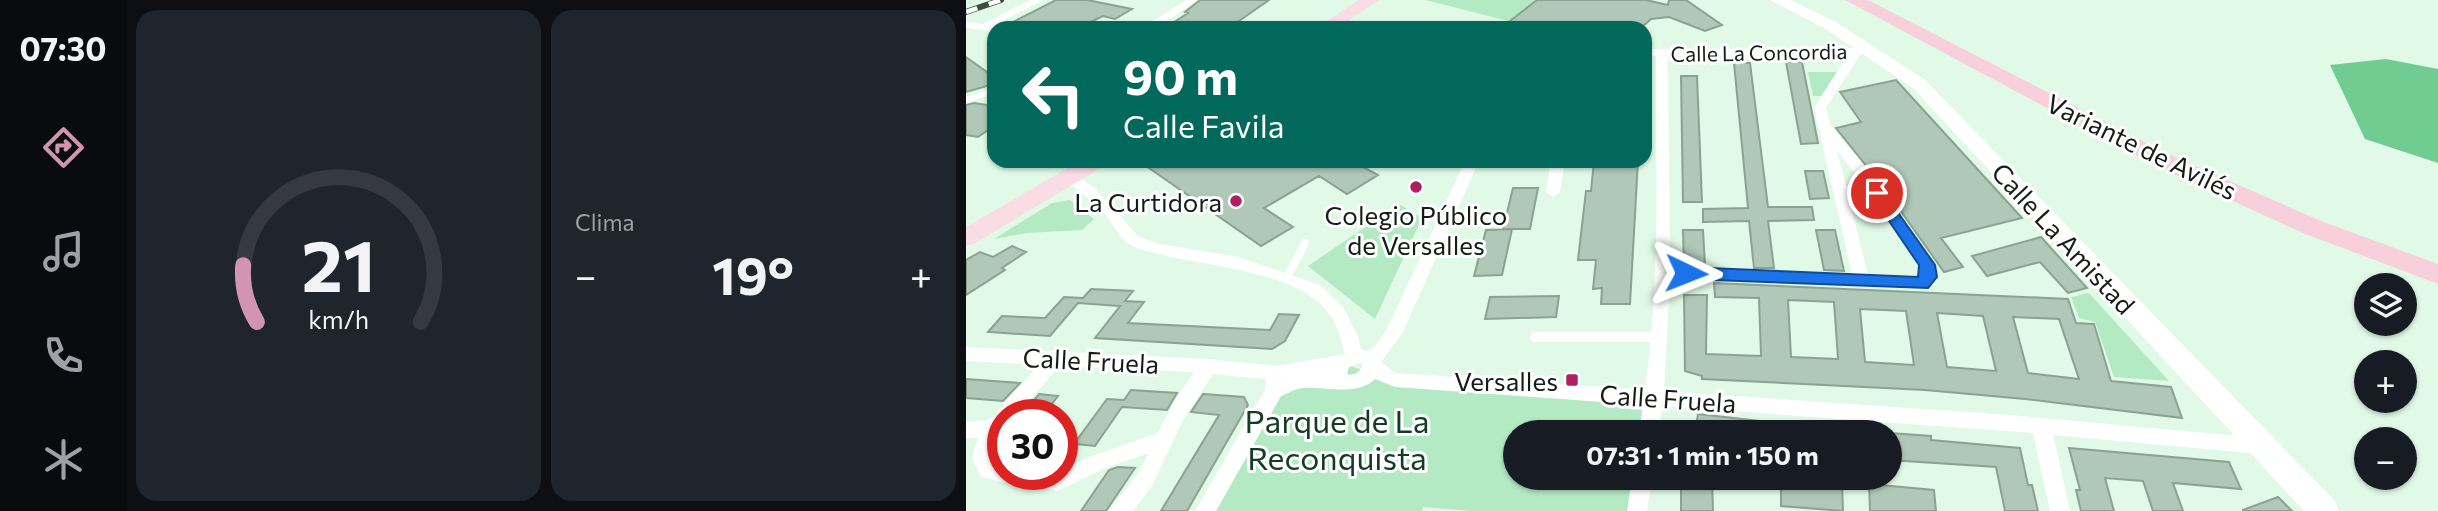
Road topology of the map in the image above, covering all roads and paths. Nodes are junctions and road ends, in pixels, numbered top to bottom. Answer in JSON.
{"nodes":[{"id":1,"x":1038,"y":0,"type":"edge"},
{"id":2,"x":1193,"y":0,"type":"edge"},
{"id":3,"x":1371,"y":0,"type":"edge"},
{"id":4,"x":1778,"y":0,"type":"edge"},
{"id":5,"x":1841,"y":0,"type":"edge"},
{"id":6,"x":1862,"y":3,"type":"edge"},
{"id":7,"x":1001,"y":21,"type":"edge"},
{"id":8,"x":1159,"y":21,"type":"edge"},
{"id":9,"x":1336,"y":21,"type":"edge"},
{"id":10,"x":1830,"y":24,"type":"junction"},
{"id":11,"x":966,"y":25,"type":"edge"},
{"id":12,"x":987,"y":28,"type":"edge"},
{"id":13,"x":1819,"y":51,"type":"junction"},
{"id":14,"x":1864,"y":51,"type":"junction"},
{"id":15,"x":1652,"y":53,"type":"edge"},
{"id":16,"x":1662,"y":53,"type":"junction"},
{"id":17,"x":987,"y":93,"type":"edge"},
{"id":18,"x":966,"y":100,"type":"edge"},
{"id":19,"x":1824,"y":126,"type":"junction"},
{"id":20,"x":2111,"y":135,"type":"junction"},
{"id":21,"x":1082,"y":168,"type":"edge"},
{"id":22,"x":1084,"y":168,"type":"edge"},
{"id":23,"x":1469,"y":168,"type":"edge"},
{"id":24,"x":1557,"y":168,"type":"edge"},
{"id":25,"x":1840,"y":191,"type":"junction"},
{"id":26,"x":1553,"y":192,"type":"dead end"},
{"id":27,"x":1877,"y":193,"type":"junction"},
{"id":28,"x":966,"y":238,"type":"edge"},
{"id":29,"x":1305,"y":243,"type":"dead end"},
{"id":30,"x":1661,"y":272,"type":"junction"},
{"id":31,"x":2438,"y":274,"type":"edge"},
{"id":32,"x":1286,"y":279,"type":"junction"},
{"id":33,"x":1862,"y":282,"type":"junction"},
{"id":34,"x":1535,"y":337,"type":"dead end"},
{"id":35,"x":1657,"y":337,"type":"junction"},
{"id":36,"x":966,"y":354,"type":"edge"},
{"id":37,"x":1055,"y":358,"type":"junction"},
{"id":38,"x":1355,"y":365,"type":"junction"},
{"id":39,"x":1208,"y":366,"type":"junction"},
{"id":40,"x":1275,"y":382,"type":"junction"},
{"id":41,"x":1654,"y":396,"type":"junction"},
{"id":42,"x":1020,"y":399,"type":"edge"},
{"id":43,"x":1651,"y":420,"type":"edge"},
{"id":44,"x":987,"y":425,"type":"edge"},
{"id":45,"x":2041,"y":426,"type":"junction"},
{"id":46,"x":966,"y":430,"type":"edge"},
{"id":47,"x":1167,"y":438,"type":"junction"},
{"id":48,"x":987,"y":441,"type":"edge"},
{"id":49,"x":2261,"y":446,"type":"junction"},
{"id":50,"x":987,"y":469,"type":"edge"},
{"id":51,"x":1078,"y":472,"type":"edge"},
{"id":52,"x":1640,"y":490,"type":"edge"},
{"id":53,"x":1119,"y":511,"type":"edge"},
{"id":54,"x":1205,"y":511,"type":"edge"},
{"id":55,"x":1637,"y":511,"type":"edge"},
{"id":56,"x":2060,"y":511,"type":"edge"},
{"id":57,"x":2324,"y":511,"type":"edge"}],
"edges":[{"from":1,"to":7,"type":"street"},
{"from":2,"to":8,"type":"street"},
{"from":3,"to":9,"type":"main road"},
{"from":4,"to":10,"type":"main road","name":"Calle La Amistad"},
{"from":5,"to":20,"type":"highway"},
{"from":6,"to":20,"type":"highway","name":"Variante de Avilés"},
{"from":10,"to":13,"type":"street"},
{"from":10,"to":14,"type":"main road","name":"Calle La Amistad"},
{"from":11,"to":12,"type":"lane"},
{"from":13,"to":14,"type":"street","name":"Calle La Concordia"},
{"from":13,"to":16,"type":"street","name":"Calle La Concordia"},
{"from":14,"to":19,"type":"street"},
{"from":14,"to":49,"type":"main road","name":"Calle La Amistad"},
{"from":15,"to":16,"type":"street","name":"Calle La Concordia"},
{"from":16,"to":30,"type":"street"},
{"from":17,"to":18,"type":"street"},
{"from":19,"to":25,"type":"street"},
{"from":19,"to":27,"type":"street"},
{"from":20,"to":31,"type":"highway","name":"Variante de Avilés"},
{"from":21,"to":28,"type":"main road"},
{"from":22,"to":32,"type":"street"},
{"from":23,"to":38,"type":"street"},
{"from":24,"to":26,"type":"street"},
{"from":25,"to":27,"type":"street"},
{"from":25,"to":33,"type":"street"},
{"from":27,"to":33,"type":"street"},
{"from":29,"to":32,"type":"lane"},
{"from":30,"to":33,"type":"street"},
{"from":30,"to":35,"type":"street"},
{"from":32,"to":38,"type":"street"},
{"from":34,"to":35,"type":"lane"},
{"from":35,"to":41,"type":"street"},
{"from":36,"to":37,"type":"street","name":"Calle Fruela"},
{"from":37,"to":39,"type":"street","name":"Calle Fruela"},
{"from":37,"to":42,"type":"street"},
{"from":38,"to":40,"type":"street","name":"Calle Fruela"},
{"from":38,"to":41,"type":"street","name":"Calle Fruela"},
{"from":39,"to":40,"type":"street","name":"Calle Fruela"},
{"from":39,"to":47,"type":"street"},
{"from":40,"to":54,"type":"street"},
{"from":41,"to":43,"type":"street"},
{"from":41,"to":45,"type":"street","name":"Calle Fruela"},
{"from":44,"to":46,"type":"street"},
{"from":45,"to":49,"type":"street","name":"Calle Fruela"},
{"from":45,"to":56,"type":"street"},
{"from":47,"to":51,"type":"street"},
{"from":47,"to":53,"type":"street"},
{"from":48,"to":50,"type":"street"},
{"from":49,"to":57,"type":"main road","name":"Calle La Amistad"},
{"from":52,"to":55,"type":"street"}]}
